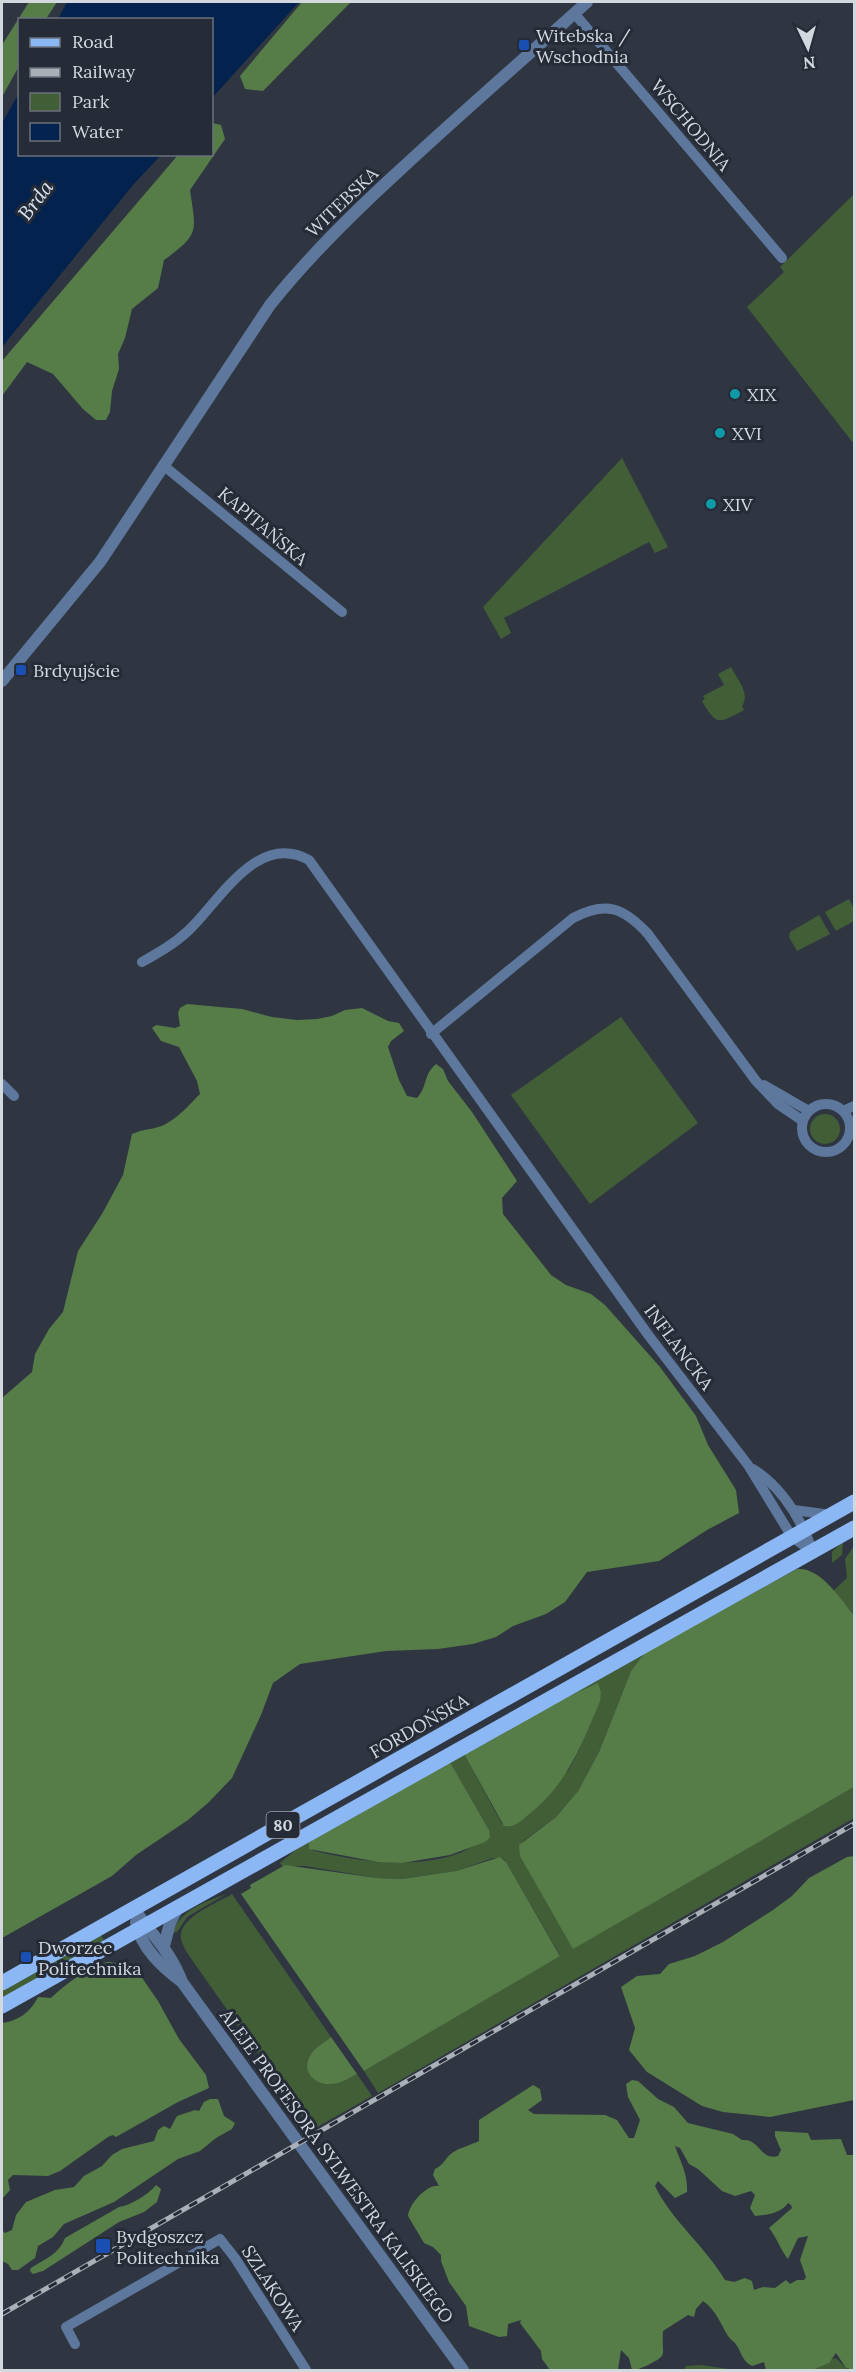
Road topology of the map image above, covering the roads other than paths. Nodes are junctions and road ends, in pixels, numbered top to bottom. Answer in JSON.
{"nodes":[{"id":1,"x":587,"y":2,"type":"edge"},
{"id":2,"x":574,"y":13,"type":"junction"},
{"id":3,"x":782,"y":258,"type":"dead end"},
{"id":4,"x":164,"y":465,"type":"junction"},
{"id":5,"x":342,"y":612,"type":"dead end"},
{"id":6,"x":2,"y":681,"type":"edge"},
{"id":7,"x":142,"y":962,"type":"dead end"},
{"id":8,"x":431,"y":1034,"type":"junction"},
{"id":9,"x":756,"y":1081,"type":"junction"},
{"id":10,"x":2,"y":1084,"type":"edge"},
{"id":11,"x":15,"y":1092,"type":"dead end"},
{"id":12,"x":855,"y":1106,"type":"edge"},
{"id":13,"x":809,"y":1111,"type":"junction"},
{"id":14,"x":843,"y":1111,"type":"junction"},
{"id":15,"x":803,"y":1121,"type":"junction"},
{"id":16,"x":852,"y":1122,"type":"edge"},
{"id":17,"x":748,"y":1466,"type":"junction"},
{"id":18,"x":855,"y":1502,"type":"edge"},
{"id":19,"x":794,"y":1510,"type":"junction"},
{"id":20,"x":831,"y":1515,"type":"junction"},
{"id":21,"x":855,"y":1528,"type":"edge"},
{"id":22,"x":799,"y":1534,"type":"junction"},
{"id":23,"x":813,"y":1552,"type":"junction"},
{"id":24,"x":177,"y":1909,"type":"junction"},
{"id":25,"x":134,"y":1910,"type":"junction"},
{"id":26,"x":142,"y":1929,"type":"junction"},
{"id":27,"x":164,"y":1946,"type":"junction"},
{"id":28,"x":182,"y":1982,"type":"junction"},
{"id":29,"x":2,"y":1983,"type":"edge"},
{"id":30,"x":2,"y":2006,"type":"edge"},
{"id":31,"x":75,"y":2344,"type":"dead end"},
{"id":32,"x":306,"y":2370,"type":"edge"},
{"id":33,"x":463,"y":2370,"type":"edge"}],
"edges":[{"from":1,"to":2,"type":"street","name":"WITEBSKA"},
{"from":2,"to":3,"type":"street","name":"WSCHODNIA"},
{"from":2,"to":4,"type":"street","name":"WITEBSKA"},
{"from":4,"to":5,"type":"street","name":"KAPITAŃSKA"},
{"from":4,"to":6,"type":"street","name":"WITEBSKA"},
{"from":7,"to":8,"type":"street","name":"INFLANCKA"},
{"from":8,"to":9,"type":"street"},
{"from":8,"to":17,"type":"street","name":"INFLANCKA"},
{"from":9,"to":13,"type":"street"},
{"from":9,"to":15,"type":"street"},
{"from":10,"to":11,"type":"street"},
{"from":12,"to":14,"type":"street"},
{"from":13,"to":14,"type":"street"},
{"from":13,"to":15,"type":"street"},
{"from":14,"to":16,"type":"street"},
{"from":15,"to":16,"type":"street"},
{"from":17,"to":19,"type":"street","name":"INFLANCKA"},
{"from":17,"to":22,"type":"street","name":"INFLANCKA"},
{"from":18,"to":20,"type":"main road","name":"FORDOŃSKA","number":"80"},
{"from":19,"to":20,"type":"street"},
{"from":19,"to":22,"type":"street","name":"INFLANCKA"},
{"from":20,"to":22,"type":"main road","name":"FORDOŃSKA","number":"80"},
{"from":21,"to":23,"type":"main road","number":"80"},
{"from":22,"to":23,"type":"street"},
{"from":22,"to":25,"type":"main road","name":"FORDOŃSKA","number":"80"},
{"from":23,"to":24,"type":"main road","number":"80"},
{"from":24,"to":26,"type":"main road","number":"80"},
{"from":24,"to":27,"type":"street"},
{"from":25,"to":26,"type":"street","name":"ALEJE PROFESORA SYLWESTRA KALISKIEGO"},
{"from":25,"to":29,"type":"main road","name":"FORDOŃSKA","number":"80"},
{"from":26,"to":27,"type":"street","name":"ALEJE PROFESORA SYLWESTRA KALISKIEGO"},
{"from":26,"to":28,"type":"street","name":"ALEJE PROFESORA SYLWESTRA KALISKIEGO"},
{"from":26,"to":30,"type":"main road","number":"80"},
{"from":27,"to":28,"type":"street","name":"ALEJE PROFESORA SYLWESTRA KALISKIEGO"},
{"from":28,"to":33,"type":"street","name":"ALEJE PROFESORA SYLWESTRA KALISKIEGO"},
{"from":31,"to":32,"type":"street","name":"SZLAKOWA"}]}
